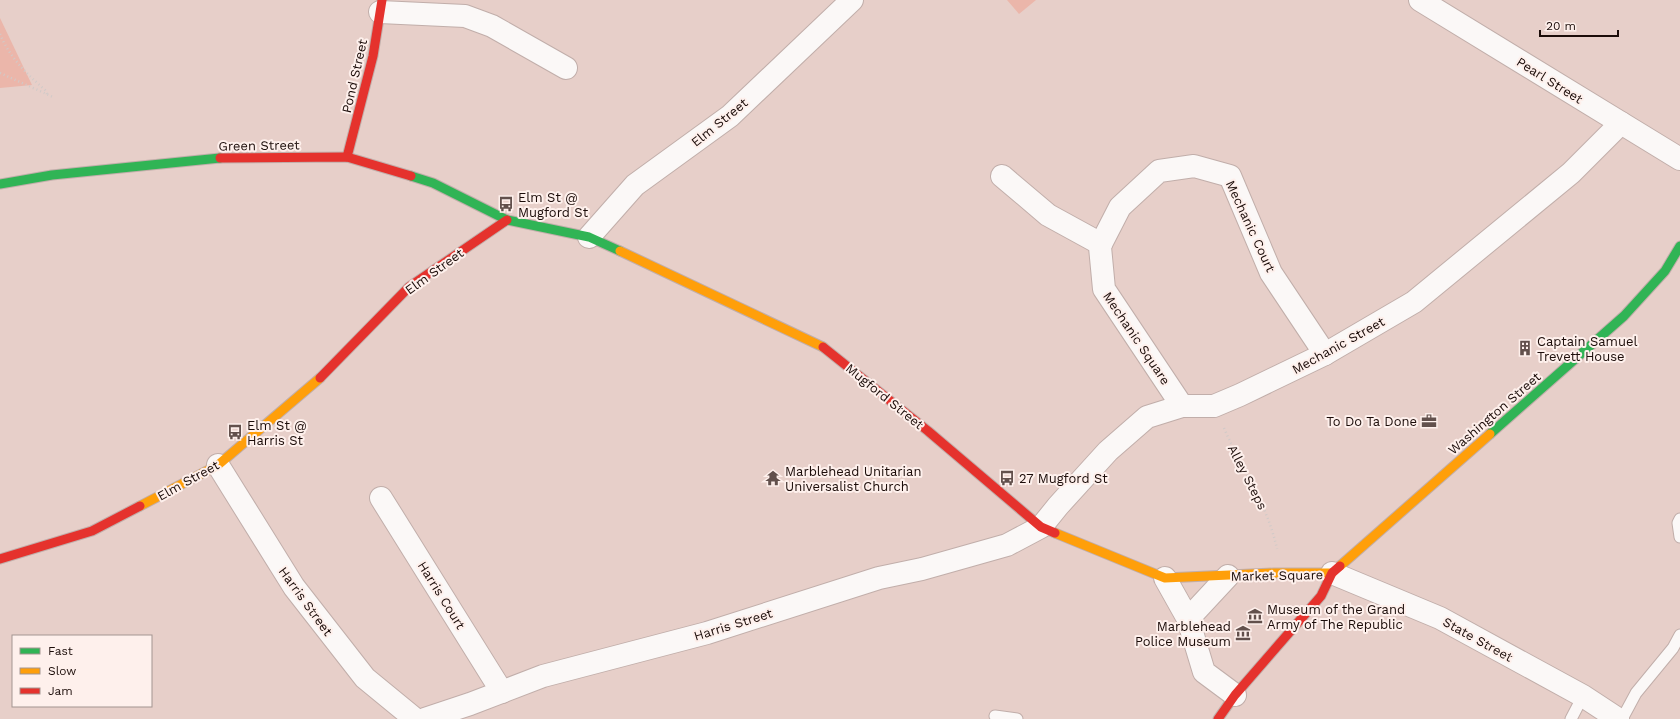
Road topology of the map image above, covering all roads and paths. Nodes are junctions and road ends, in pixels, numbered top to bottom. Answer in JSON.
{"nodes":[{"id":1,"x":852,"y":0,"type":"edge"},
{"id":2,"x":1420,"y":0,"type":"edge"},
{"id":3,"x":381,"y":6,"type":"edge"},
{"id":4,"x":0,"y":34,"type":"edge"},
{"id":5,"x":566,"y":68,"type":"dead end"},
{"id":6,"x":0,"y":73,"type":"edge"},
{"id":7,"x":47,"y":94,"type":"junction"},
{"id":8,"x":53,"y":97,"type":"dead end"},
{"id":9,"x":1621,"y":123,"type":"junction"},
{"id":10,"x":347,"y":157,"type":"junction"},
{"id":11,"x":1680,"y":159,"type":"edge"},
{"id":12,"x":1002,"y":176,"type":"dead end"},
{"id":13,"x":0,"y":184,"type":"edge"},
{"id":14,"x":507,"y":220,"type":"junction"},
{"id":15,"x":589,"y":237,"type":"junction"},
{"id":16,"x":1101,"y":244,"type":"junction"},
{"id":17,"x":1680,"y":246,"type":"edge"},
{"id":18,"x":1325,"y":354,"type":"junction"},
{"id":19,"x":1182,"y":406,"type":"junction"},
{"id":20,"x":1214,"y":406,"type":"junction"},
{"id":21,"x":218,"y":465,"type":"junction"},
{"id":22,"x":381,"y":498,"type":"dead end"},
{"id":23,"x":1680,"y":519,"type":"edge"},
{"id":24,"x":1040,"y":527,"type":"junction"},
{"id":25,"x":1680,"y":537,"type":"edge"},
{"id":26,"x":0,"y":559,"type":"edge"},
{"id":27,"x":1282,"y":573,"type":"junction"},
{"id":28,"x":1332,"y":573,"type":"junction"},
{"id":29,"x":1228,"y":576,"type":"junction"},
{"id":30,"x":1165,"y":578,"type":"junction"},
{"id":31,"x":1188,"y":619,"type":"junction"},
{"id":32,"x":1680,"y":635,"type":"edge"},
{"id":33,"x":502,"y":692,"type":"junction"},
{"id":34,"x":1235,"y":695,"type":"junction"},
{"id":35,"x":1583,"y":696,"type":"junction"},
{"id":36,"x":995,"y":716,"type":"dead end"},
{"id":37,"x":415,"y":719,"type":"edge"},
{"id":38,"x":425,"y":719,"type":"edge"},
{"id":39,"x":1017,"y":719,"type":"edge"},
{"id":40,"x":1218,"y":719,"type":"edge"},
{"id":41,"x":1571,"y":719,"type":"edge"},
{"id":42,"x":1618,"y":719,"type":"edge"},
{"id":43,"x":1622,"y":719,"type":"edge"}],
"edges":[{"from":1,"to":15,"type":"street","name":"Elm Street"},
{"from":2,"to":9,"type":"street","name":"Pearl Street"},
{"from":3,"to":5,"type":"street"},
{"from":3,"to":10,"type":"main road","name":"Pond Street"},
{"from":4,"to":7,"type":"path"},
{"from":6,"to":7,"type":"path"},
{"from":7,"to":8,"type":"path"},
{"from":9,"to":11,"type":"street","name":"Pearl Street"},
{"from":9,"to":18,"type":"street","name":"Mechanic Street"},
{"from":10,"to":13,"type":"main road","name":"Green Street"},
{"from":10,"to":14,"type":"main road","name":"Green Street"},
{"from":12,"to":16,"type":"street"},
{"from":14,"to":15,"type":"main road"},
{"from":14,"to":21,"type":"main road","name":"Elm Street"},
{"from":15,"to":24,"type":"main road","name":"Mugford Street"},
{"from":16,"to":18,"type":"street","name":"Mechanic Court"},
{"from":16,"to":19,"type":"street","name":"Mechanic Square"},
{"from":17,"to":28,"type":"main road","name":"Washington Street"},
{"from":18,"to":20,"type":"street","name":"Mechanic Street"},
{"from":19,"to":20,"type":"street","name":"Mechanic Street"},
{"from":19,"to":24,"type":"street","name":"Mechanic Street"},
{"from":20,"to":27,"type":"path","name":"Alley Steps"},
{"from":21,"to":26,"type":"main road","name":"Elm Street"},
{"from":21,"to":37,"type":"street","name":"Harris Street"},
{"from":22,"to":33,"type":"street","name":"Harris Court"},
{"from":23,"to":25,"type":"lane"},
{"from":24,"to":30,"type":"main road","name":"Mugford Street"},
{"from":24,"to":33,"type":"street","name":"Harris Street"},
{"from":27,"to":28,"type":"main road","name":"Market Square"},
{"from":27,"to":29,"type":"main road","name":"Market Square"},
{"from":28,"to":34,"type":"main road","name":"Market Square"},
{"from":28,"to":35,"type":"street","name":"State Street"},
{"from":29,"to":30,"type":"main road","name":"Market Square"},
{"from":29,"to":31,"type":"street"},
{"from":30,"to":31,"type":"street"},
{"from":31,"to":34,"type":"street"},
{"from":32,"to":43,"type":"lane"},
{"from":33,"to":38,"type":"street","name":"Harris Street"},
{"from":34,"to":40,"type":"main road"},
{"from":35,"to":41,"type":"lane"},
{"from":35,"to":42,"type":"street","name":"State Street"},
{"from":36,"to":39,"type":"lane"}]}
